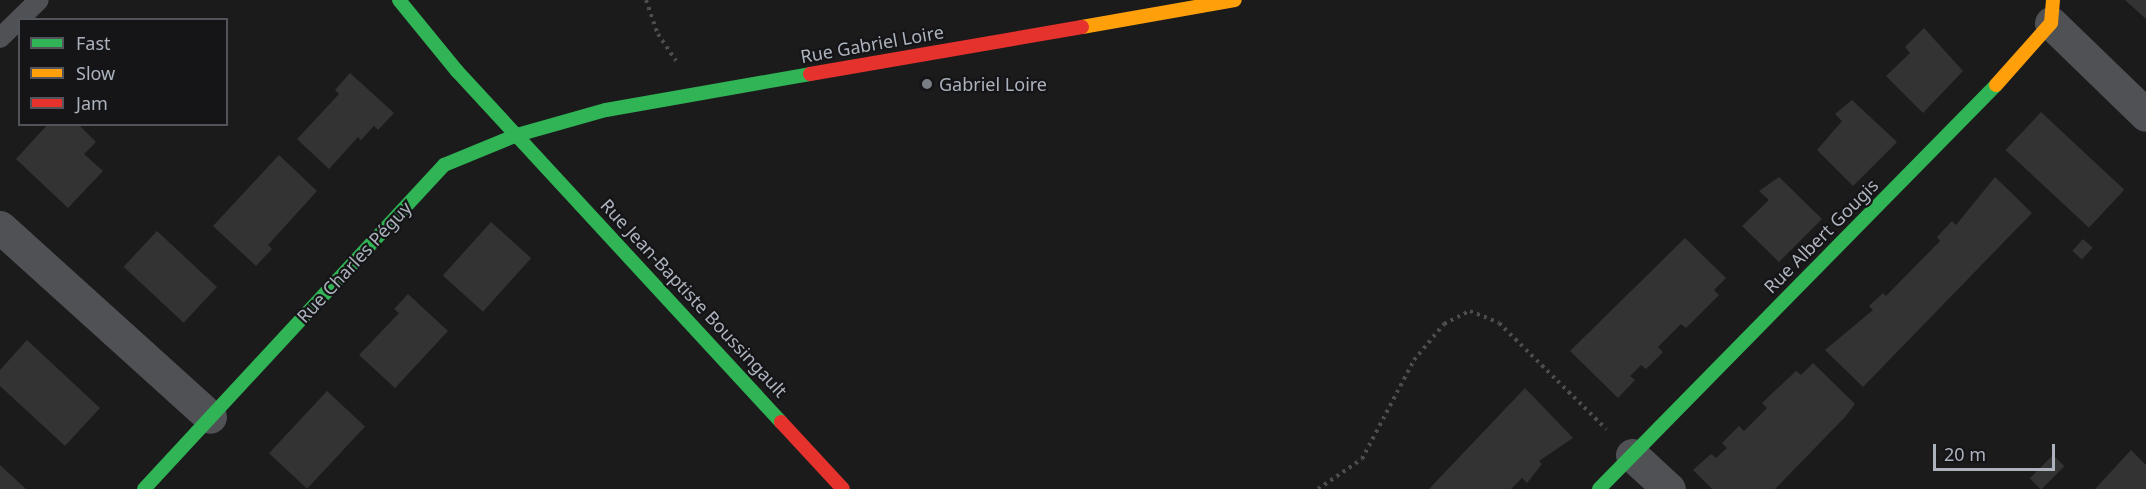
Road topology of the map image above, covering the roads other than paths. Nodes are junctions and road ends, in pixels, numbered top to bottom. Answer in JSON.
{"nodes":[{"id":1,"x":39,"y":0,"type":"edge"},
{"id":2,"x":399,"y":0,"type":"edge"},
{"id":3,"x":1235,"y":0,"type":"edge"},
{"id":4,"x":2052,"y":12,"type":"edge"},
{"id":5,"x":21,"y":18,"type":"edge"},
{"id":6,"x":18,"y":20,"type":"edge"},
{"id":7,"x":0,"y":38,"type":"edge"},
{"id":8,"x":2146,"y":115,"type":"edge"},
{"id":9,"x":517,"y":135,"type":"junction"},
{"id":10,"x":0,"y":227,"type":"edge"},
{"id":11,"x":210,"y":417,"type":"junction"},
{"id":12,"x":1632,"y":455,"type":"junction"},
{"id":13,"x":144,"y":489,"type":"edge"},
{"id":14,"x":843,"y":489,"type":"edge"},
{"id":15,"x":1599,"y":489,"type":"edge"},
{"id":16,"x":1669,"y":489,"type":"edge"}],
"edges":[{"from":1,"to":5,"type":"lane"},
{"from":2,"to":9,"type":"street","name":"Rue Jean-Baptiste Boussingault"},
{"from":3,"to":9,"type":"street","name":"Rue Gabriel Loire"},
{"from":4,"to":8,"type":"street"},
{"from":4,"to":12,"type":"street","name":"Rue Albert Gougis"},
{"from":6,"to":7,"type":"lane"},
{"from":9,"to":11,"type":"street","name":"Rue Charles Péguy"},
{"from":9,"to":14,"type":"street","name":"Rue Jean-Baptiste Boussingault"},
{"from":10,"to":11,"type":"street"},
{"from":11,"to":13,"type":"street","name":"Rue Charles Péguy"},
{"from":12,"to":15,"type":"street","name":"Rue Albert Gougis"},
{"from":12,"to":16,"type":"street"}]}
